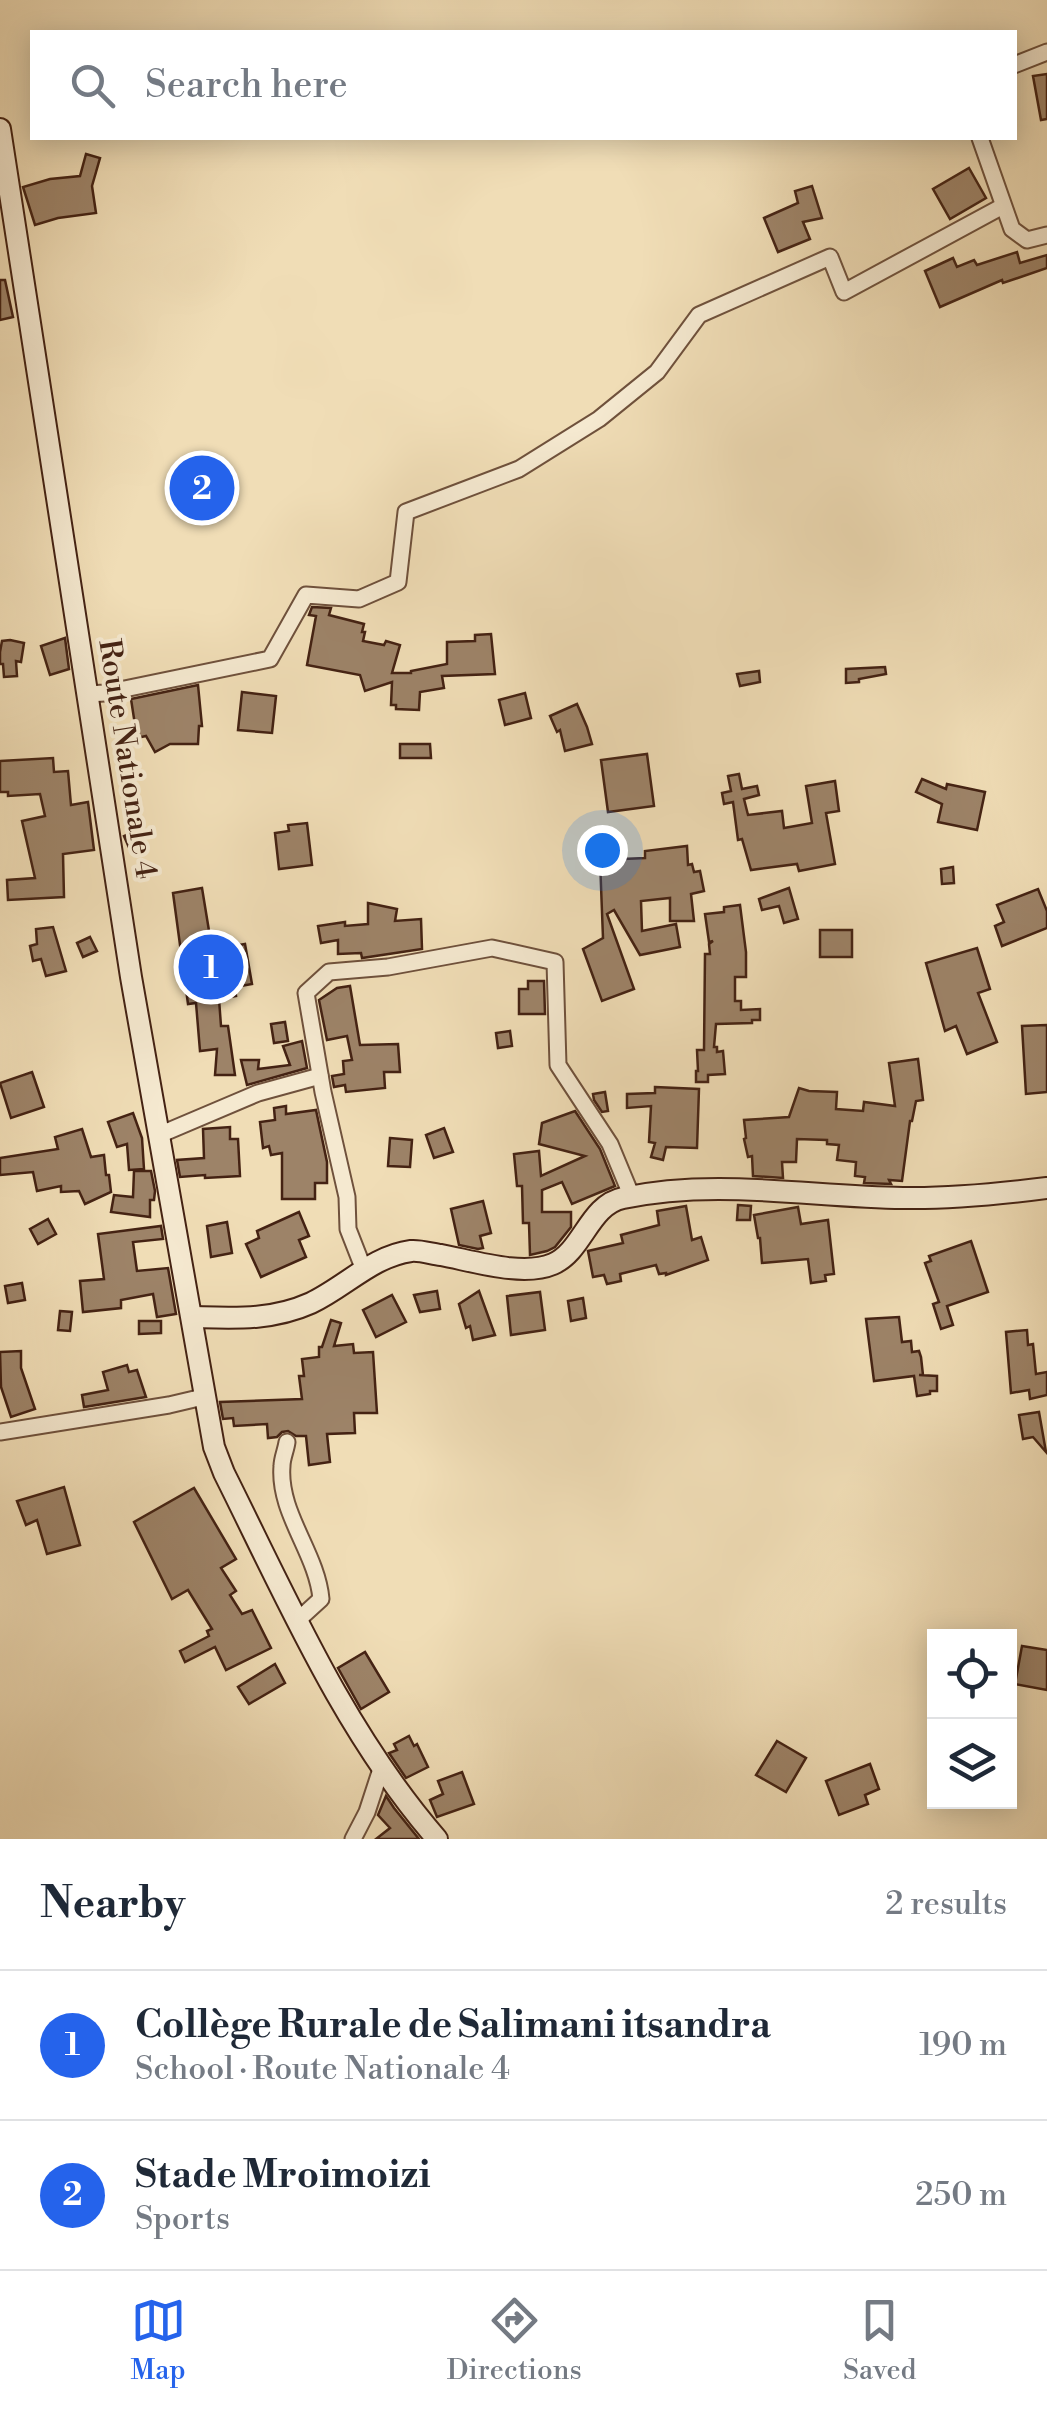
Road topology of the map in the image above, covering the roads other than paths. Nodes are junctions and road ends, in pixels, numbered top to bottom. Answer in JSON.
{"nodes":[{"id":1,"x":1047,"y":52,"type":"edge"},
{"id":2,"x":1017,"y":65,"type":"edge"},
{"id":3,"x":0,"y":129,"type":"edge"},
{"id":4,"x":981,"y":140,"type":"edge"},
{"id":5,"x":1002,"y":206,"type":"junction"},
{"id":6,"x":1047,"y":234,"type":"edge"},
{"id":7,"x":8,"y":236,"type":"edge"},
{"id":8,"x":87,"y":694,"type":"junction"},
{"id":9,"x":320,"y":1076,"type":"junction"},
{"id":10,"x":159,"y":1135,"type":"junction"},
{"id":11,"x":1047,"y":1188,"type":"edge"},
{"id":12,"x":632,"y":1197,"type":"junction"},
{"id":13,"x":364,"y":1270,"type":"junction"},
{"id":14,"x":192,"y":1317,"type":"junction"},
{"id":15,"x":203,"y":1397,"type":"junction"},
{"id":16,"x":0,"y":1432,"type":"edge"},
{"id":17,"x":288,"y":1442,"type":"dead end"},
{"id":18,"x":298,"y":1620,"type":"junction"},
{"id":19,"x":381,"y":1769,"type":"junction"},
{"id":20,"x":353,"y":1839,"type":"edge"},
{"id":21,"x":437,"y":1839,"type":"edge"}],
"edges":[{"from":1,"to":2,"type":"street"},
{"from":3,"to":7,"type":"main road","name":"Route Nationale 4"},
{"from":4,"to":5,"type":"street"},
{"from":5,"to":6,"type":"street"},
{"from":5,"to":8,"type":"street"},
{"from":7,"to":8,"type":"main road","name":"Route Nationale 4"},
{"from":8,"to":10,"type":"main road","name":"Route Nationale 4"},
{"from":9,"to":10,"type":"street"},
{"from":9,"to":12,"type":"street"},
{"from":9,"to":13,"type":"street"},
{"from":10,"to":14,"type":"main road","name":"Route Nationale 4"},
{"from":11,"to":12,"type":"main road"},
{"from":12,"to":13,"type":"main road"},
{"from":13,"to":14,"type":"main road"},
{"from":14,"to":15,"type":"main road","name":"Route Nationale 4"},
{"from":15,"to":16,"type":"street"},
{"from":15,"to":18,"type":"main road","name":"Route Nationale 4"},
{"from":17,"to":18,"type":"street"},
{"from":18,"to":19,"type":"main road","name":"Route Nationale 4"},
{"from":19,"to":20,"type":"street"},
{"from":19,"to":21,"type":"main road","name":"Route Nationale 4"}]}
